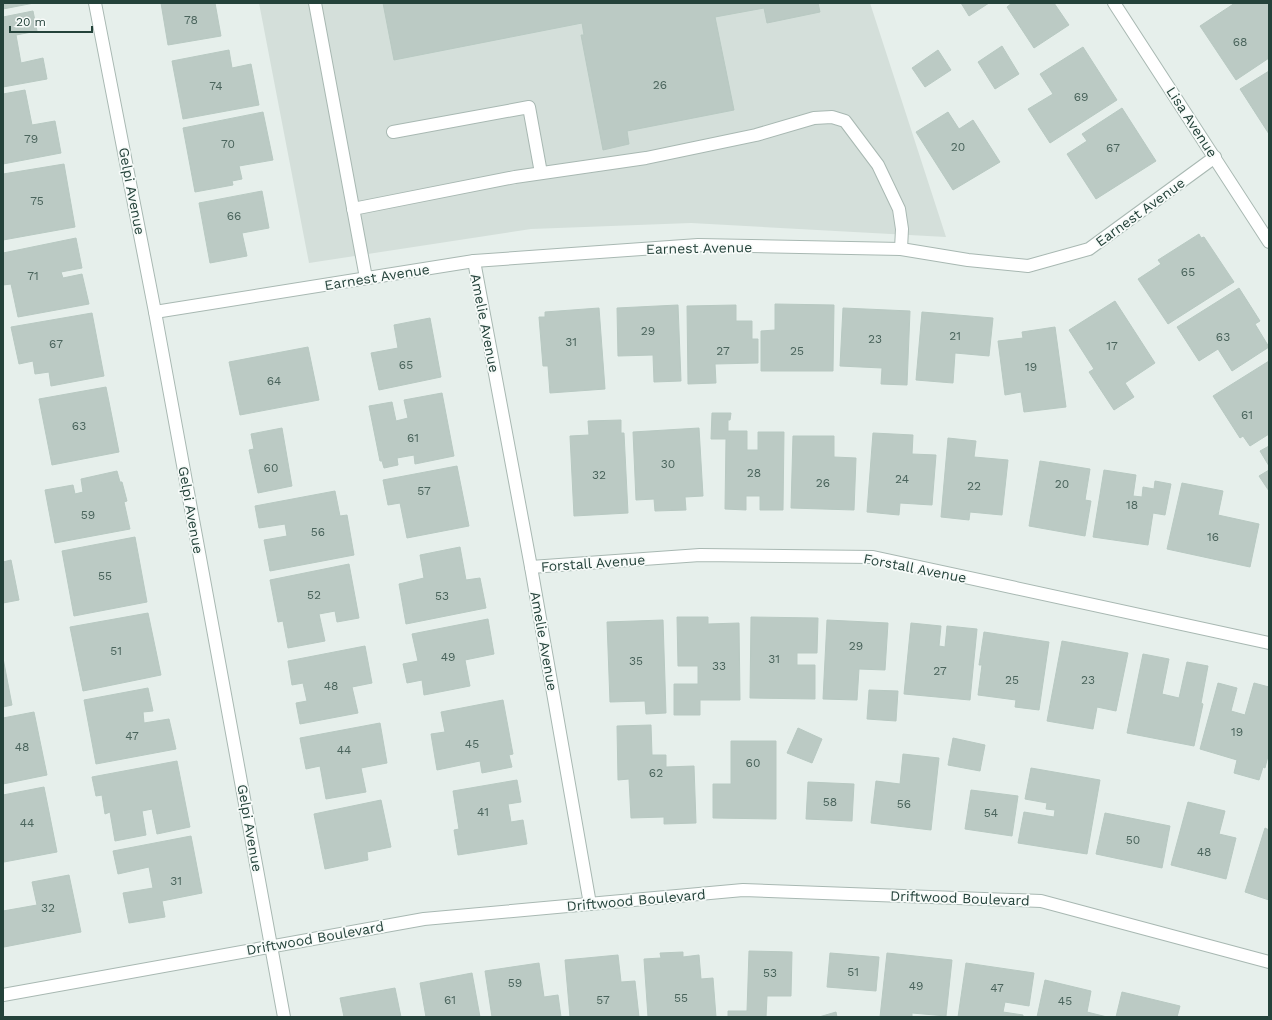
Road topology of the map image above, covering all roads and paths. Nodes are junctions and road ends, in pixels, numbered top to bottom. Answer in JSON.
{"nodes":[{"id":1,"x":95,"y":3,"type":"edge"},
{"id":2,"x":315,"y":3,"type":"edge"},
{"id":3,"x":1114,"y":3,"type":"edge"},
{"id":4,"x":393,"y":132,"type":"dead end"},
{"id":5,"x":1215,"y":157,"type":"junction"},
{"id":6,"x":540,"y":173,"type":"junction"},
{"id":7,"x":353,"y":209,"type":"junction"},
{"id":8,"x":1269,"y":242,"type":"edge"},
{"id":9,"x":901,"y":249,"type":"junction"},
{"id":10,"x":474,"y":261,"type":"junction"},
{"id":11,"x":366,"y":278,"type":"junction"},
{"id":12,"x":155,"y":312,"type":"junction"},
{"id":13,"x":531,"y":567,"type":"junction"},
{"id":14,"x":1269,"y":643,"type":"edge"},
{"id":15,"x":590,"y":904,"type":"junction"},
{"id":16,"x":271,"y":945,"type":"junction"},
{"id":17,"x":1269,"y":962,"type":"edge"},
{"id":18,"x":3,"y":995,"type":"edge"},
{"id":19,"x":284,"y":1017,"type":"edge"}],
"edges":[{"from":1,"to":12,"type":"street","name":"Gelpi Avenue"},
{"from":2,"to":7,"type":"street"},
{"from":3,"to":5,"type":"street","name":"Lisa Avenue"},
{"from":4,"to":6,"type":"street"},
{"from":5,"to":8,"type":"street","name":"Lisa Avenue"},
{"from":5,"to":9,"type":"street","name":"Earnest Avenue"},
{"from":6,"to":7,"type":"street"},
{"from":6,"to":9,"type":"street"},
{"from":7,"to":11,"type":"street"},
{"from":9,"to":10,"type":"street","name":"Earnest Avenue"},
{"from":10,"to":11,"type":"street","name":"Earnest Avenue"},
{"from":10,"to":13,"type":"street","name":"Amelie Avenue"},
{"from":11,"to":12,"type":"street","name":"Earnest Avenue"},
{"from":12,"to":16,"type":"street","name":"Gelpi Avenue"},
{"from":13,"to":14,"type":"street","name":"Forstall Avenue"},
{"from":13,"to":15,"type":"street","name":"Amelie Avenue"},
{"from":15,"to":16,"type":"street","name":"Driftwood Boulevard"},
{"from":15,"to":17,"type":"street","name":"Driftwood Boulevard"},
{"from":16,"to":18,"type":"street","name":"Driftwood Boulevard"},
{"from":16,"to":19,"type":"street","name":"Gelpi Avenue"}]}
